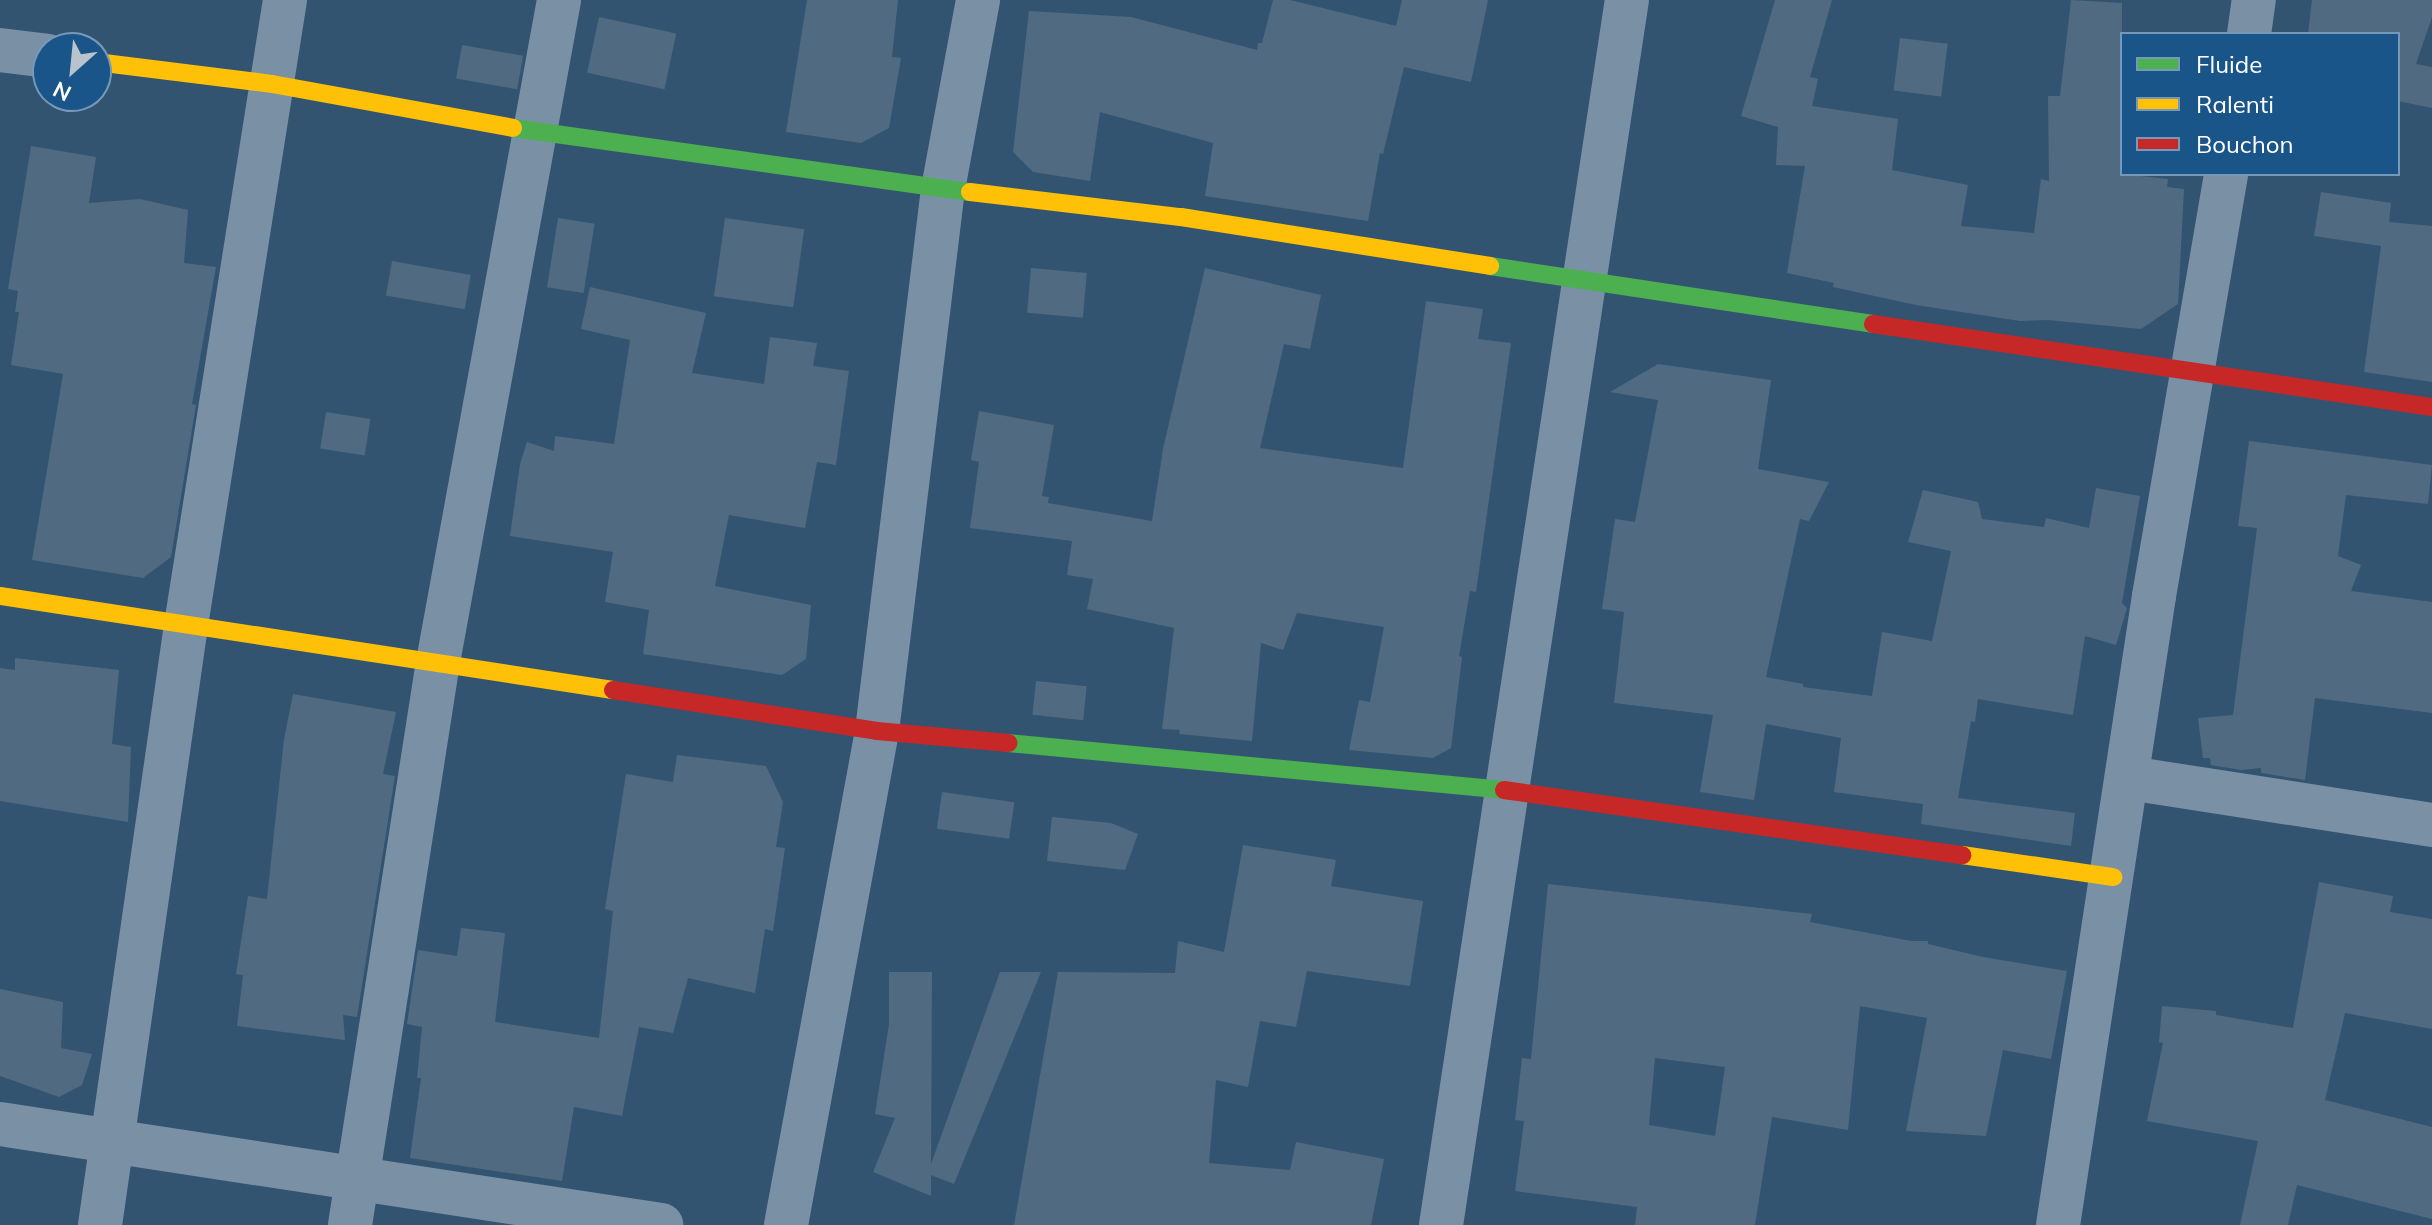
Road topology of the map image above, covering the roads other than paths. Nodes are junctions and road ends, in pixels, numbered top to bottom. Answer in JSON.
{"nodes":[{"id":1,"x":285,"y":0,"type":"edge"},
{"id":2,"x":559,"y":0,"type":"edge"},
{"id":3,"x":978,"y":0,"type":"edge"},
{"id":4,"x":1627,"y":0,"type":"edge"},
{"id":5,"x":2254,"y":0,"type":"edge"},
{"id":6,"x":2249,"y":32,"type":"edge"},
{"id":7,"x":0,"y":50,"type":"edge"},
{"id":8,"x":32,"y":54,"type":"edge"},
{"id":9,"x":112,"y":64,"type":"edge"},
{"id":10,"x":272,"y":84,"type":"junction"},
{"id":11,"x":536,"y":132,"type":"junction"},
{"id":12,"x":2226,"y":176,"type":"edge"},
{"id":13,"x":943,"y":189,"type":"junction"},
{"id":14,"x":1584,"y":281,"type":"junction"},
{"id":15,"x":2193,"y":372,"type":"junction"},
{"id":16,"x":2432,"y":407,"type":"edge"},
{"id":17,"x":0,"y":596,"type":"edge"},
{"id":18,"x":186,"y":625,"type":"junction"},
{"id":19,"x":438,"y":662,"type":"junction"},
{"id":20,"x":877,"y":731,"type":"junction"},
{"id":21,"x":2129,"y":778,"type":"junction"},
{"id":22,"x":1508,"y":790,"type":"junction"},
{"id":23,"x":2432,"y":825,"type":"edge"},
{"id":24,"x":2113,"y":877,"type":"junction"},
{"id":25,"x":0,"y":1124,"type":"edge"},
{"id":26,"x":112,"y":1143,"type":"junction"},
{"id":27,"x":357,"y":1178,"type":"junction"},
{"id":28,"x":100,"y":1225,"type":"edge"},
{"id":29,"x":350,"y":1225,"type":"edge"},
{"id":30,"x":661,"y":1225,"type":"edge"},
{"id":31,"x":786,"y":1225,"type":"edge"},
{"id":32,"x":1441,"y":1225,"type":"edge"},
{"id":33,"x":2058,"y":1225,"type":"edge"}],
"edges":[{"from":1,"to":10,"type":"street"},
{"from":2,"to":11,"type":"street"},
{"from":3,"to":13,"type":"street"},
{"from":4,"to":14,"type":"street"},
{"from":5,"to":6,"type":"street"},
{"from":7,"to":8,"type":"street"},
{"from":9,"to":10,"type":"street"},
{"from":10,"to":11,"type":"street"},
{"from":10,"to":18,"type":"street"},
{"from":11,"to":13,"type":"street"},
{"from":11,"to":19,"type":"street"},
{"from":12,"to":15,"type":"street"},
{"from":13,"to":14,"type":"street"},
{"from":13,"to":20,"type":"street"},
{"from":14,"to":15,"type":"street"},
{"from":14,"to":22,"type":"street"},
{"from":15,"to":16,"type":"street"},
{"from":15,"to":21,"type":"street"},
{"from":17,"to":18,"type":"street"},
{"from":18,"to":19,"type":"street"},
{"from":18,"to":26,"type":"street"},
{"from":19,"to":20,"type":"street"},
{"from":19,"to":27,"type":"street"},
{"from":20,"to":22,"type":"street"},
{"from":20,"to":31,"type":"street"},
{"from":21,"to":23,"type":"street"},
{"from":21,"to":24,"type":"street"},
{"from":22,"to":24,"type":"street"},
{"from":22,"to":32,"type":"street"},
{"from":24,"to":33,"type":"street"},
{"from":25,"to":26,"type":"street"},
{"from":26,"to":27,"type":"street"},
{"from":26,"to":28,"type":"street"},
{"from":27,"to":29,"type":"street"},
{"from":27,"to":30,"type":"street"}]}
